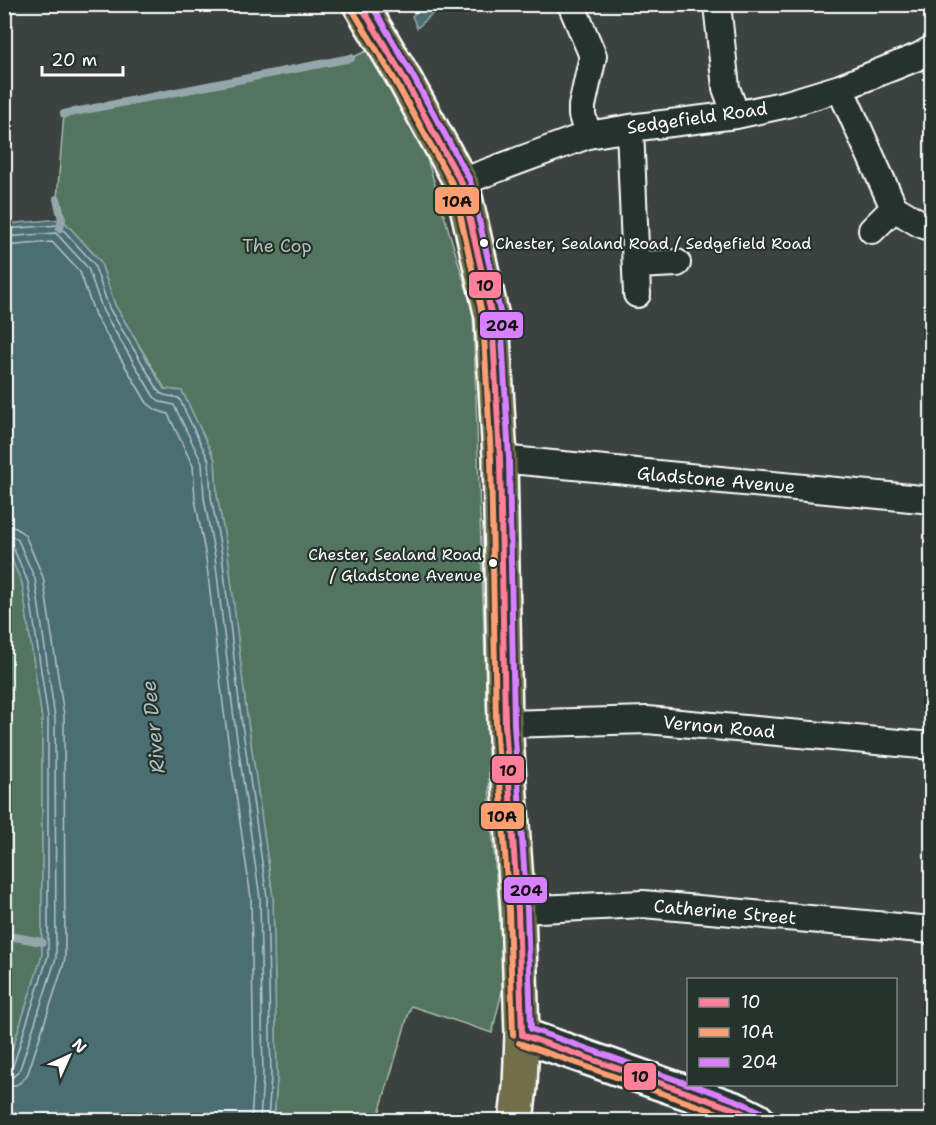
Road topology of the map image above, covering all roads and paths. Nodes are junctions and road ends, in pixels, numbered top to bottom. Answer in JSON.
{"nodes":[{"id":1,"x":571,"y":4,"type":"edge"},
{"id":2,"x":717,"y":4,"type":"edge"},
{"id":3,"x":363,"y":9,"type":"edge"},
{"id":4,"x":932,"y":49,"type":"edge"},
{"id":5,"x":840,"y":88,"type":"junction"},
{"id":6,"x":736,"y":116,"type":"junction"},
{"id":7,"x":630,"y":128,"type":"junction"},
{"id":8,"x":588,"y":135,"type":"junction"},
{"id":9,"x":462,"y":184,"type":"junction"},
{"id":10,"x":894,"y":208,"type":"junction"},
{"id":11,"x":932,"y":228,"type":"edge"},
{"id":12,"x":872,"y":230,"type":"dead end"},
{"id":13,"x":677,"y":263,"type":"dead end"},
{"id":14,"x":636,"y":266,"type":"junction"},
{"id":15,"x":637,"y":294,"type":"dead end"},
{"id":16,"x":500,"y":459,"type":"junction"},
{"id":17,"x":932,"y":500,"type":"edge"},
{"id":18,"x":505,"y":724,"type":"junction"},
{"id":19,"x":932,"y":746,"type":"edge"},
{"id":20,"x":518,"y":910,"type":"junction"},
{"id":21,"x":932,"y":930,"type":"edge"},
{"id":22,"x":522,"y":1035,"type":"junction"},
{"id":23,"x":516,"y":1120,"type":"edge"},
{"id":24,"x":757,"y":1120,"type":"edge"}],
"edges":[{"from":1,"to":8,"type":"street"},
{"from":2,"to":6,"type":"street"},
{"from":3,"to":9,"type":"main road"},
{"from":4,"to":5,"type":"street","name":"Sedgefield Road"},
{"from":5,"to":6,"type":"street","name":"Sedgefield Road"},
{"from":5,"to":10,"type":"street"},
{"from":6,"to":7,"type":"street","name":"Sedgefield Road"},
{"from":7,"to":8,"type":"street","name":"Sedgefield Road"},
{"from":7,"to":14,"type":"street"},
{"from":8,"to":9,"type":"street","name":"Sedgefield Road"},
{"from":9,"to":16,"type":"main road"},
{"from":10,"to":11,"type":"street"},
{"from":10,"to":12,"type":"street"},
{"from":13,"to":14,"type":"street"},
{"from":14,"to":15,"type":"street"},
{"from":16,"to":17,"type":"street","name":"Gladstone Avenue"},
{"from":16,"to":18,"type":"main road"},
{"from":18,"to":19,"type":"street","name":"Vernon Road"},
{"from":18,"to":20,"type":"main road"},
{"from":20,"to":21,"type":"street","name":"Catherine Street"},
{"from":20,"to":22,"type":"main road"},
{"from":22,"to":23,"type":"main road"},
{"from":22,"to":24,"type":"street"}]}
